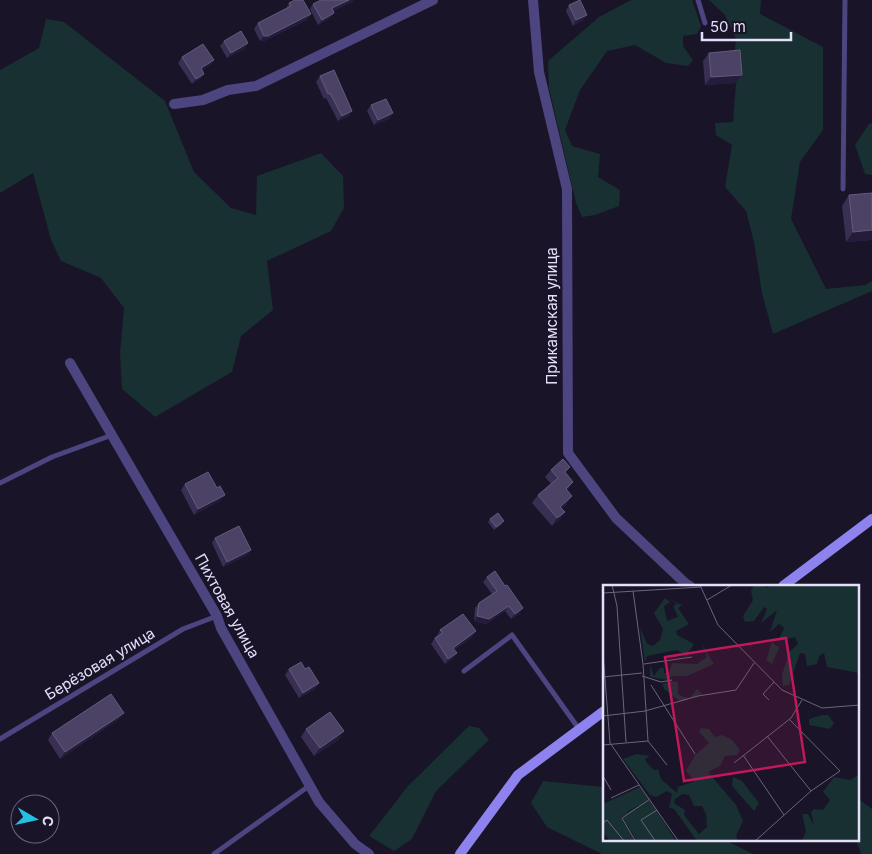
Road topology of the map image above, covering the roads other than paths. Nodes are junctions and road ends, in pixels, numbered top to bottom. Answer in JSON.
{"nodes":[{"id":1,"x":433,"y":0,"type":"edge"},
{"id":2,"x":534,"y":0,"type":"edge"},
{"id":3,"x":698,"y":0,"type":"edge"},
{"id":4,"x":846,"y":0,"type":"edge"},
{"id":5,"x":705,"y":23,"type":"dead end"},
{"id":6,"x":174,"y":104,"type":"dead end"},
{"id":7,"x":843,"y":189,"type":"dead end"},
{"id":8,"x":70,"y":363,"type":"dead end"},
{"id":9,"x":112,"y":435,"type":"junction"},
{"id":10,"x":0,"y":483,"type":"edge"},
{"id":11,"x":872,"y":519,"type":"edge"},
{"id":12,"x":688,"y":585,"type":"edge"},
{"id":13,"x":784,"y":585,"type":"edge"},
{"id":14,"x":216,"y":616,"type":"junction"},
{"id":15,"x":464,"y":671,"type":"dead end"},
{"id":16,"x":603,"y":712,"type":"edge"},
{"id":17,"x":579,"y":729,"type":"junction"},
{"id":18,"x":0,"y":739,"type":"edge"},
{"id":19,"x":310,"y":785,"type":"junction"},
{"id":20,"x":214,"y":854,"type":"edge"},
{"id":21,"x":369,"y":854,"type":"edge"},
{"id":22,"x":460,"y":854,"type":"edge"}],
"edges":[{"from":1,"to":6,"type":"street"},
{"from":2,"to":12,"type":"street","name":"Прикамская улица"},
{"from":3,"to":5,"type":"lane"},
{"from":4,"to":7,"type":"lane"},
{"from":8,"to":9,"type":"street","name":"Пихтовая улица"},
{"from":9,"to":10,"type":"lane"},
{"from":9,"to":14,"type":"street","name":"Пихтовая улица"},
{"from":11,"to":13,"type":"main road"},
{"from":14,"to":18,"type":"lane","name":"Берёзовая улица"},
{"from":14,"to":19,"type":"street","name":"Пихтовая улица"},
{"from":15,"to":17,"type":"lane"},
{"from":16,"to":17,"type":"main road"},
{"from":17,"to":22,"type":"main road"},
{"from":19,"to":20,"type":"lane"},
{"from":19,"to":21,"type":"street","name":"Пихтовая улица"}]}
